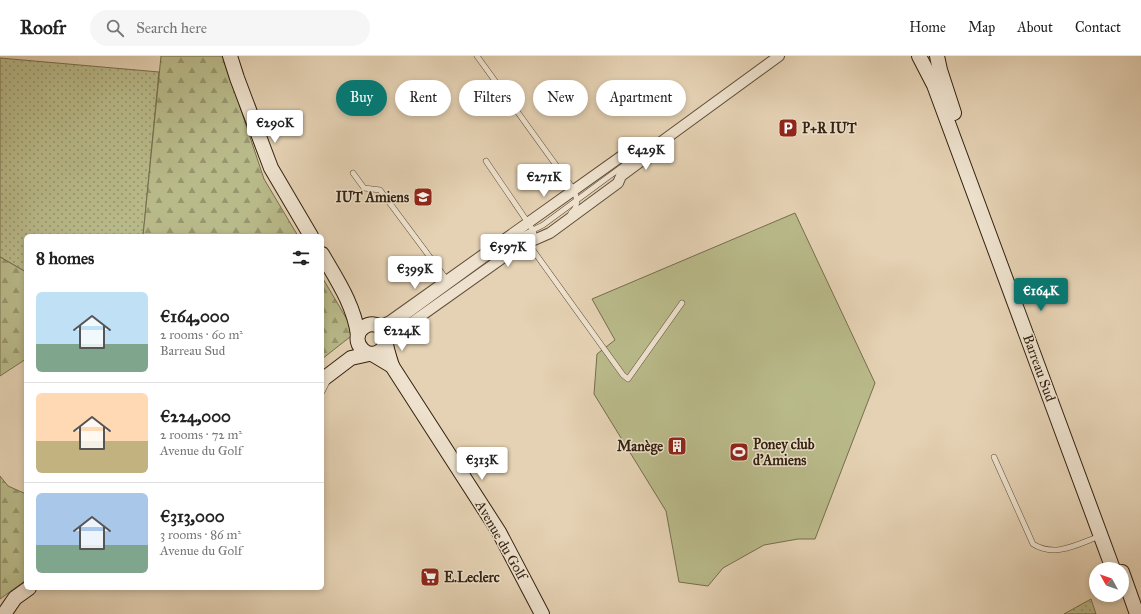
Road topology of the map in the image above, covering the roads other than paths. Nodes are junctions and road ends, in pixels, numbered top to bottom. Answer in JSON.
{"nodes":[{"id":1,"x":230,"y":56,"type":"edge"},
{"id":2,"x":477,"y":56,"type":"edge"},
{"id":3,"x":778,"y":56,"type":"edge"},
{"id":4,"x":919,"y":56,"type":"edge"},
{"id":5,"x":937,"y":56,"type":"edge"},
{"id":6,"x":652,"y":153,"type":"junction"},
{"id":7,"x":486,"y":161,"type":"dead end"},
{"id":8,"x":353,"y":173,"type":"dead end"},
{"id":9,"x":574,"y":190,"type":"junction"},
{"id":10,"x":577,"y":200,"type":"junction"},
{"id":11,"x":531,"y":226,"type":"junction"},
{"id":12,"x":554,"y":230,"type":"junction"},
{"id":13,"x":310,"y":234,"type":"edge"},
{"id":14,"x":518,"y":247,"type":"junction"},
{"id":15,"x":324,"y":257,"type":"edge"},
{"id":16,"x":447,"y":280,"type":"junction"},
{"id":17,"x":348,"y":298,"type":"junction"},
{"id":18,"x":682,"y":304,"type":"dead end"},
{"id":19,"x":383,"y":333,"type":"junction"},
{"id":20,"x":358,"y":337,"type":"junction"},
{"id":21,"x":370,"y":354,"type":"junction"},
{"id":22,"x":392,"y":366,"type":"junction"},
{"id":23,"x":325,"y":374,"type":"edge"},
{"id":24,"x":994,"y":457,"type":"dead end"},
{"id":25,"x":1101,"y":536,"type":"junction"},
{"id":26,"x":1110,"y":562,"type":"edge"},
{"id":27,"x":1119,"y":562,"type":"edge"},
{"id":28,"x":26,"y":590,"type":"edge"},
{"id":29,"x":1129,"y":591,"type":"edge"},
{"id":30,"x":15,"y":598,"type":"junction"},
{"id":31,"x":1125,"y":602,"type":"edge"},
{"id":32,"x":0,"y":609,"type":"edge"},
{"id":33,"x":4,"y":614,"type":"edge"},
{"id":34,"x":542,"y":614,"type":"edge"},
{"id":35,"x":1130,"y":614,"type":"edge"},
{"id":36,"x":1137,"y":614,"type":"edge"}],
"edges":[{"from":1,"to":13,"type":"main road"},
{"from":2,"to":9,"type":"lane"},
{"from":3,"to":6,"type":"street"},
{"from":4,"to":25,"type":"main road","name":"Barreau Sud"},
{"from":5,"to":27,"type":"main road","name":"Barreau Sud"},
{"from":6,"to":9,"type":"street"},
{"from":6,"to":10,"type":"lane"},
{"from":6,"to":12,"type":"street"},
{"from":7,"to":11,"type":"lane"},
{"from":8,"to":16,"type":"lane"},
{"from":9,"to":10,"type":"lane"},
{"from":9,"to":11,"type":"street"},
{"from":10,"to":11,"type":"lane"},
{"from":10,"to":12,"type":"lane"},
{"from":11,"to":14,"type":"lane"},
{"from":11,"to":16,"type":"street"},
{"from":11,"to":19,"type":"lane"},
{"from":12,"to":14,"type":"street"},
{"from":14,"to":18,"type":"lane"},
{"from":14,"to":19,"type":"street"},
{"from":15,"to":17,"type":"main road"},
{"from":16,"to":19,"type":"street"},
{"from":17,"to":19,"type":"main road"},
{"from":17,"to":20,"type":"main road"},
{"from":19,"to":20,"type":"main road"},
{"from":19,"to":21,"type":"main road"},
{"from":19,"to":22,"type":"main road"},
{"from":20,"to":21,"type":"main road"},
{"from":20,"to":23,"type":"main road"},
{"from":21,"to":22,"type":"main road","name":"Avenue du Golf"},
{"from":21,"to":23,"type":"main road"},
{"from":22,"to":34,"type":"main road","name":"Avenue du Golf"},
{"from":24,"to":25,"type":"lane"},
{"from":25,"to":26,"type":"main road","name":"Barreau Sud"},
{"from":28,"to":30,"type":"main road"},
{"from":29,"to":36,"type":"main road","name":"Barreau Sud"},
{"from":30,"to":32,"type":"lane"},
{"from":30,"to":33,"type":"main road"},
{"from":31,"to":35,"type":"main road"}]}
